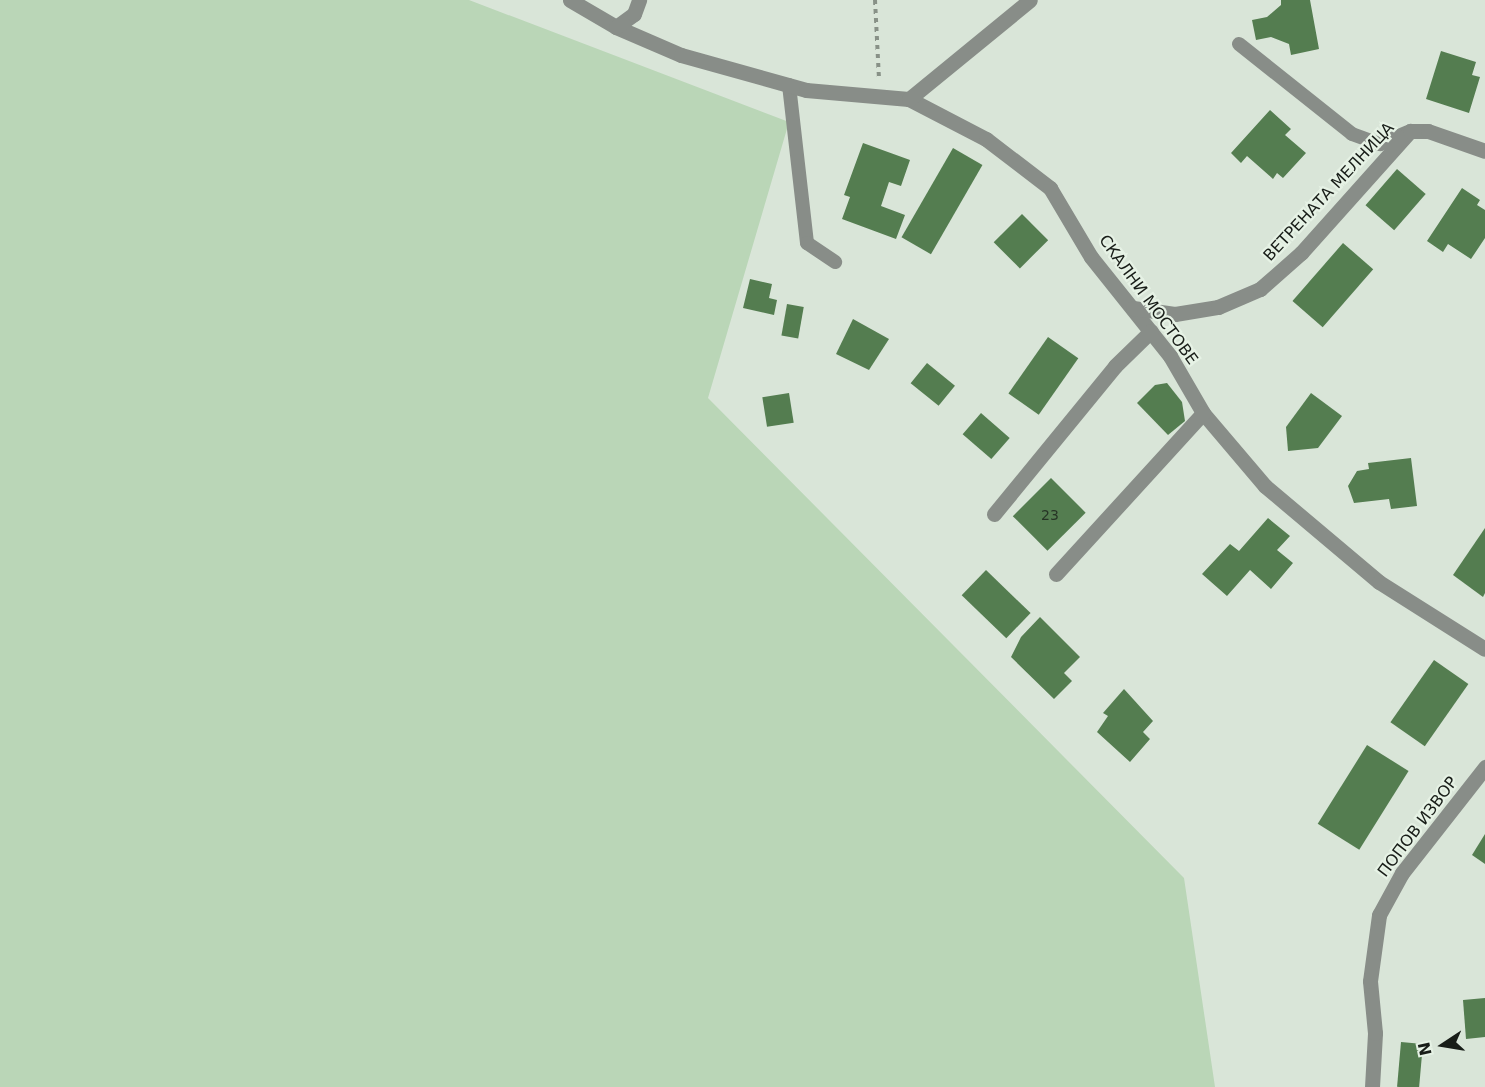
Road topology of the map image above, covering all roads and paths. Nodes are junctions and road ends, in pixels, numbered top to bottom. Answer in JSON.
{"nodes":[{"id":1,"x":570,"y":0,"type":"edge"},
{"id":2,"x":639,"y":0,"type":"edge"},
{"id":3,"x":875,"y":0,"type":"edge"},
{"id":4,"x":1030,"y":0,"type":"edge"},
{"id":5,"x":616,"y":27,"type":"junction"},
{"id":6,"x":1239,"y":44,"type":"dead end"},
{"id":7,"x":789,"y":85,"type":"junction"},
{"id":8,"x":879,"y":96,"type":"junction"},
{"id":9,"x":909,"y":99,"type":"junction"},
{"id":10,"x":1410,"y":131,"type":"junction"},
{"id":11,"x":1485,"y":152,"type":"edge"},
{"id":12,"x":835,"y":262,"type":"dead end"},
{"id":13,"x":1132,"y":308,"type":"junction"},
{"id":14,"x":1151,"y":331,"type":"junction"},
{"id":15,"x":1203,"y":413,"type":"junction"},
{"id":16,"x":994,"y":514,"type":"dead end"},
{"id":17,"x":1056,"y":574,"type":"dead end"},
{"id":18,"x":1485,"y":649,"type":"edge"},
{"id":19,"x":1485,"y":767,"type":"edge"},
{"id":20,"x":1372,"y":1087,"type":"edge"}],
"edges":[{"from":1,"to":5,"type":"street","name":"СКАЛНИ МОСТОВЕ"},
{"from":2,"to":5,"type":"street"},
{"from":3,"to":8,"type":"path"},
{"from":4,"to":9,"type":"street"},
{"from":5,"to":7,"type":"street","name":"СКАЛНИ МОСТОВЕ"},
{"from":6,"to":10,"type":"lane"},
{"from":7,"to":8,"type":"street","name":"СКАЛНИ МОСТОВЕ"},
{"from":7,"to":12,"type":"lane"},
{"from":8,"to":9,"type":"street","name":"СКАЛНИ МОСТОВЕ"},
{"from":9,"to":13,"type":"street","name":"СКАЛНИ МОСТОВЕ"},
{"from":10,"to":11,"type":"street","name":"ВЕТРЕНАТА МЕЛНИЦА"},
{"from":10,"to":13,"type":"street","name":"ВЕТРЕНАТА МЕЛНИЦА"},
{"from":13,"to":14,"type":"street","name":"СКАЛНИ МОСТОВЕ"},
{"from":14,"to":15,"type":"street","name":"СКАЛНИ МОСТОВЕ"},
{"from":14,"to":16,"type":"street"},
{"from":15,"to":17,"type":"street"},
{"from":15,"to":18,"type":"street","name":"СКАЛНИ МОСТОВЕ"},
{"from":19,"to":20,"type":"street","name":"ПОПОВ ИЗВОР"}]}
